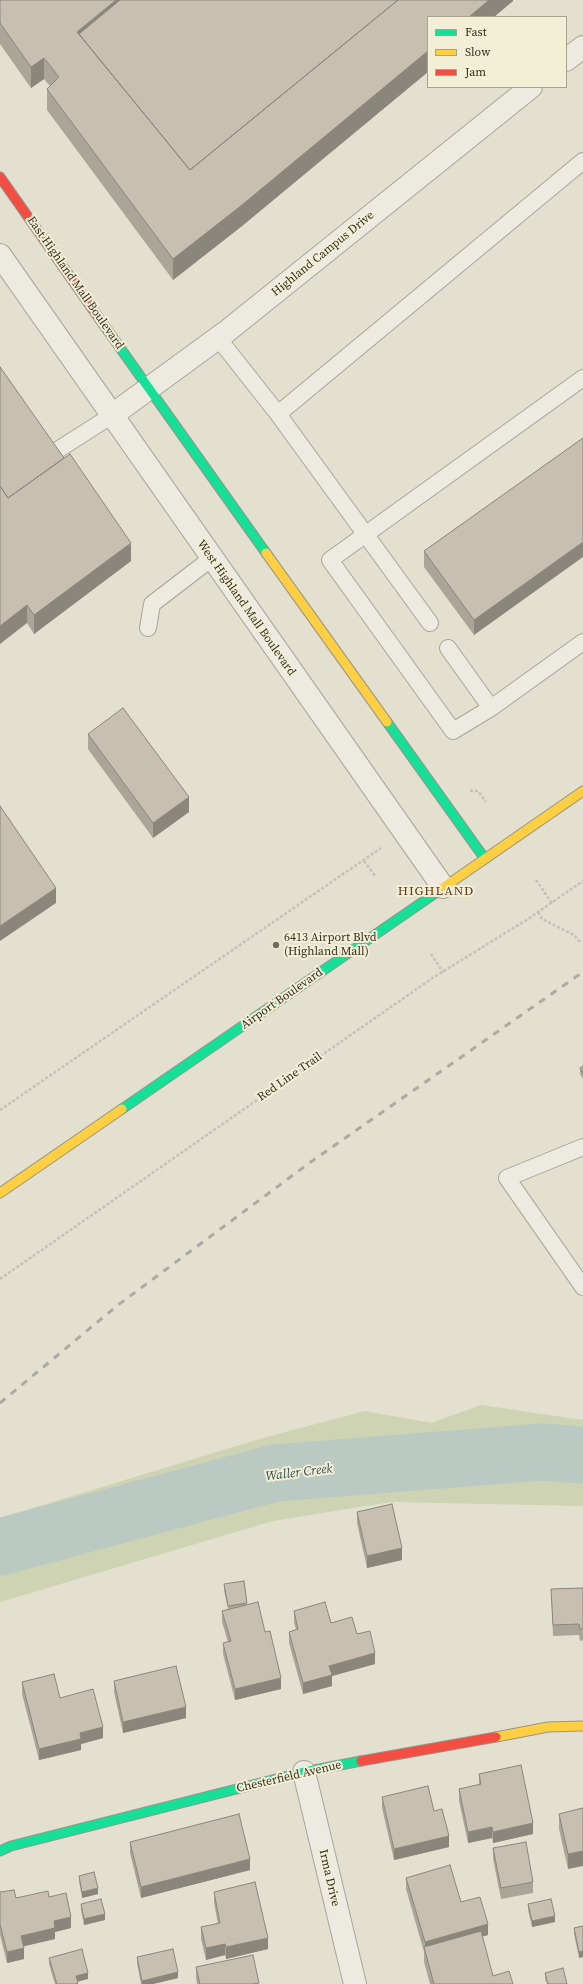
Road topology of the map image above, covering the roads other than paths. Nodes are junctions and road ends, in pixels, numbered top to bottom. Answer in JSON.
{"nodes":[{"id":1,"x":583,"y":47,"type":"edge"},
{"id":2,"x":567,"y":59,"type":"edge"},
{"id":3,"x":530,"y":88,"type":"edge"},
{"id":4,"x":583,"y":160,"type":"edge"},
{"id":5,"x":0,"y":177,"type":"edge"},
{"id":6,"x":0,"y":255,"type":"edge"},
{"id":7,"x":218,"y":338,"type":"junction"},
{"id":8,"x":583,"y":378,"type":"edge"},
{"id":9,"x":149,"y":390,"type":"junction"},
{"id":10,"x":278,"y":414,"type":"junction"},
{"id":11,"x":111,"y":416,"type":"junction"},
{"id":12,"x":56,"y":451,"type":"edge"},
{"id":13,"x":365,"y":536,"type":"junction"},
{"id":14,"x":212,"y":558,"type":"junction"},
{"id":15,"x":430,"y":623,"type":"dead end"},
{"id":16,"x":148,"y":628,"type":"dead end"},
{"id":17,"x":583,"y":642,"type":"edge"},
{"id":18,"x":448,"y":648,"type":"dead end"},
{"id":19,"x":491,"y":708,"type":"junction"},
{"id":20,"x":583,"y":791,"type":"edge"},
{"id":21,"x":485,"y":859,"type":"junction"},
{"id":22,"x":443,"y":887,"type":"junction"},
{"id":23,"x":583,"y":1147,"type":"edge"},
{"id":24,"x":0,"y":1193,"type":"edge"},
{"id":25,"x":583,"y":1287,"type":"edge"},
{"id":26,"x":583,"y":1726,"type":"edge"},
{"id":27,"x":304,"y":1772,"type":"junction"},
{"id":28,"x":0,"y":1851,"type":"edge"},
{"id":29,"x":355,"y":1984,"type":"edge"}],
"edges":[{"from":1,"to":2,"type":"street"},
{"from":3,"to":7,"type":"street","name":"Highland Campus Drive"},
{"from":4,"to":10,"type":"lane"},
{"from":5,"to":9,"type":"street","name":"East Highland Mall Boulevard"},
{"from":6,"to":11,"type":"street","name":"West Highland Mall Boulevard"},
{"from":7,"to":9,"type":"street","name":"Highland Campus Drive"},
{"from":7,"to":10,"type":"lane"},
{"from":8,"to":13,"type":"lane"},
{"from":9,"to":11,"type":"street","name":"Highland Campus Drive"},
{"from":9,"to":21,"type":"street"},
{"from":10,"to":13,"type":"lane"},
{"from":11,"to":12,"type":"lane"},
{"from":11,"to":14,"type":"street","name":"West Highland Mall Boulevard"},
{"from":13,"to":15,"type":"lane"},
{"from":13,"to":19,"type":"lane"},
{"from":14,"to":16,"type":"lane"},
{"from":14,"to":22,"type":"street","name":"West Highland Mall Boulevard"},
{"from":17,"to":19,"type":"lane"},
{"from":18,"to":19,"type":"lane"},
{"from":20,"to":21,"type":"street","name":"Airport Boulevard"},
{"from":21,"to":22,"type":"street","name":"Airport Boulevard"},
{"from":22,"to":24,"type":"street","name":"Airport Boulevard"},
{"from":23,"to":25,"type":"lane"},
{"from":26,"to":27,"type":"street","name":"Chesterfield Avenue"},
{"from":27,"to":28,"type":"street","name":"Chesterfield Avenue"},
{"from":27,"to":29,"type":"street","name":"Irma Drive"}]}
